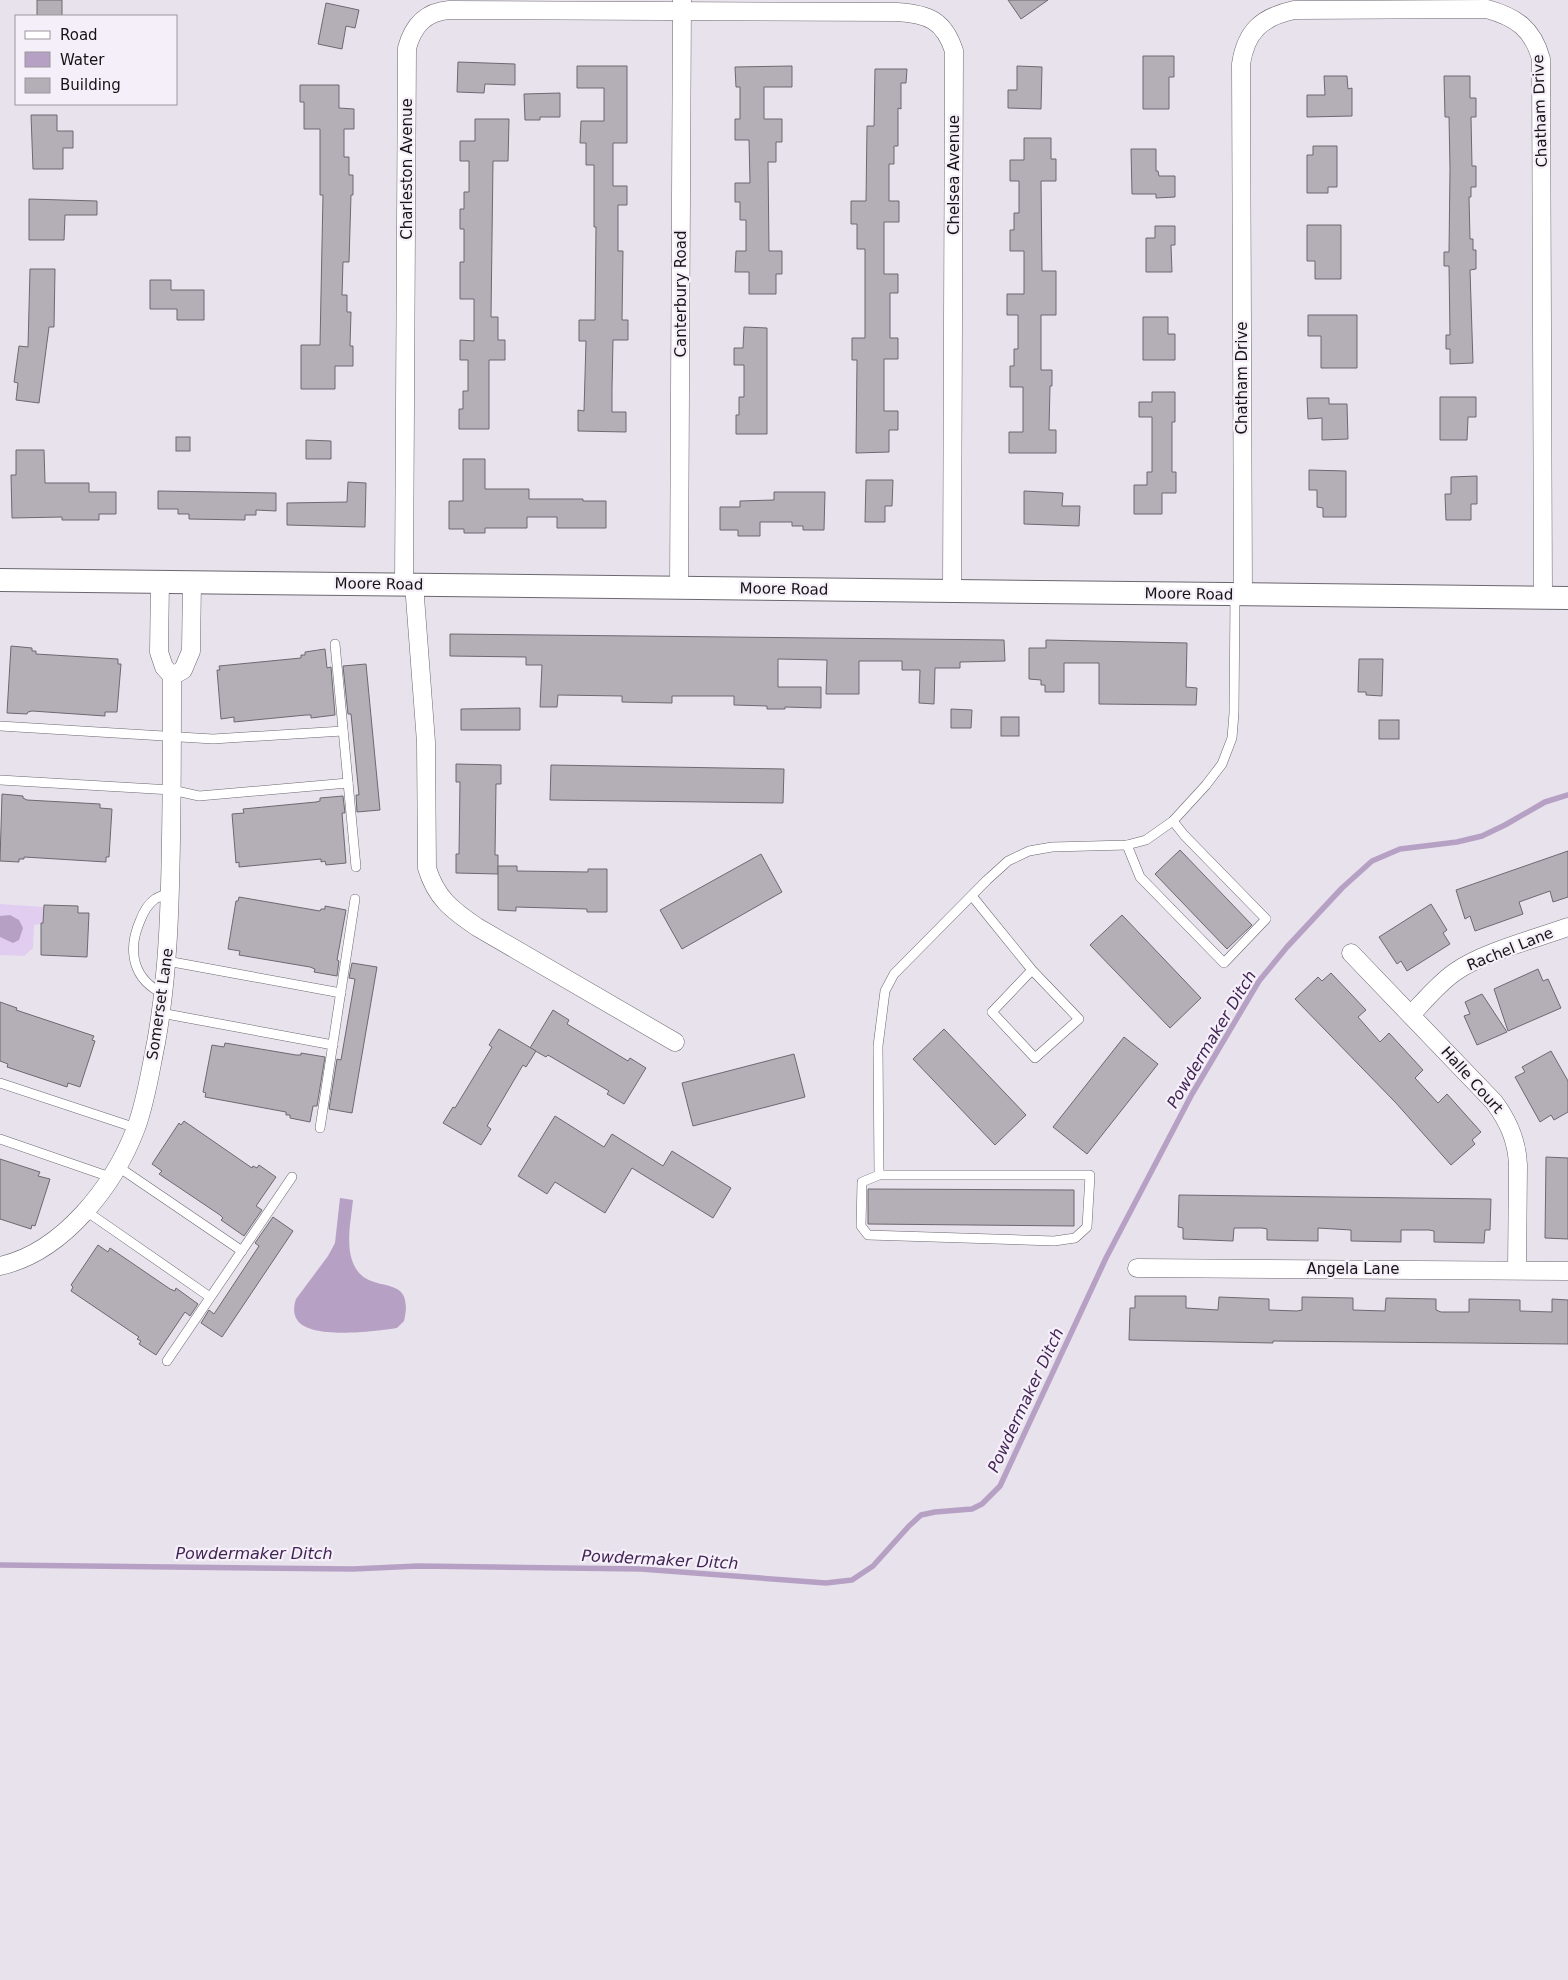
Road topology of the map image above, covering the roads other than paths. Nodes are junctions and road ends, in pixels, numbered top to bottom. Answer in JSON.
{"nodes":[{"id":1,"x":682,"y":6,"type":"edge"},
{"id":2,"x":0,"y":580,"type":"edge"},
{"id":3,"x":160,"y":582,"type":"junction"},
{"id":4,"x":192,"y":582,"type":"junction"},
{"id":5,"x":409,"y":584,"type":"junction"},
{"id":6,"x":679,"y":588,"type":"junction"},
{"id":7,"x":952,"y":591,"type":"junction"},
{"id":8,"x":1239,"y":594,"type":"junction"},
{"id":9,"x":1543,"y":598,"type":"junction"},
{"id":10,"x":1568,"y":598,"type":"edge"},
{"id":11,"x":335,"y":644,"type":"dead end"},
{"id":12,"x":172,"y":676,"type":"junction"},
{"id":13,"x":0,"y":726,"type":"edge"},
{"id":14,"x":343,"y":731,"type":"junction"},
{"id":15,"x":172,"y":737,"type":"junction"},
{"id":16,"x":0,"y":780,"type":"edge"},
{"id":17,"x":348,"y":783,"type":"junction"},
{"id":18,"x":172,"y":790,"type":"junction"},
{"id":19,"x":1173,"y":820,"type":"junction"},
{"id":20,"x":1127,"y":845,"type":"junction"},
{"id":21,"x":356,"y":867,"type":"dead end"},
{"id":22,"x":170,"y":892,"type":"junction"},
{"id":23,"x":972,"y":896,"type":"junction"},
{"id":24,"x":355,"y":898,"type":"dead end"},
{"id":25,"x":1568,"y":926,"type":"edge"},
{"id":26,"x":1351,"y":953,"type":"dead end"},
{"id":27,"x":167,"y":961,"type":"junction"},
{"id":28,"x":1032,"y":970,"type":"junction"},
{"id":29,"x":341,"y":993,"type":"junction"},
{"id":30,"x":164,"y":994,"type":"junction"},
{"id":31,"x":161,"y":1014,"type":"junction"},
{"id":32,"x":1411,"y":1015,"type":"junction"},
{"id":33,"x":675,"y":1042,"type":"dead end"},
{"id":34,"x":333,"y":1045,"type":"junction"},
{"id":35,"x":0,"y":1083,"type":"edge"},
{"id":36,"x":136,"y":1128,"type":"junction"},
{"id":37,"x":320,"y":1128,"type":"dead end"},
{"id":38,"x":0,"y":1139,"type":"edge"},
{"id":39,"x":114,"y":1172,"type":"junction"},
{"id":40,"x":879,"y":1175,"type":"junction"},
{"id":41,"x":292,"y":1177,"type":"dead end"},
{"id":42,"x":86,"y":1212,"type":"junction"},
{"id":43,"x":242,"y":1250,"type":"junction"},
{"id":44,"x":0,"y":1266,"type":"edge"},
{"id":45,"x":1137,"y":1268,"type":"dead end"},
{"id":46,"x":1517,"y":1270,"type":"junction"},
{"id":47,"x":1568,"y":1271,"type":"edge"},
{"id":48,"x":210,"y":1297,"type":"junction"},
{"id":49,"x":167,"y":1361,"type":"dead end"}],
"edges":[{"from":1,"to":5,"type":"street","name":"Charleston Avenue"},
{"from":1,"to":6,"type":"street","name":"Canterbury Road"},
{"from":1,"to":7,"type":"street","name":"Chelsea Avenue"},
{"from":2,"to":3,"type":"street","name":"Moore Road"},
{"from":3,"to":4,"type":"street","name":"Moore Road"},
{"from":3,"to":12,"type":"street","name":"Somerset Lane"},
{"from":4,"to":5,"type":"street","name":"Moore Road"},
{"from":4,"to":12,"type":"street"},
{"from":5,"to":6,"type":"street","name":"Moore Road"},
{"from":5,"to":33,"type":"street","name":"Charleston Avenue"},
{"from":6,"to":7,"type":"street","name":"Moore Road"},
{"from":7,"to":8,"type":"street","name":"Moore Road"},
{"from":8,"to":9,"type":"street","name":"Moore Road"},
{"from":8,"to":9,"type":"street","name":"Chatham Drive"},
{"from":8,"to":19,"type":"lane"},
{"from":9,"to":10,"type":"street","name":"Moore Road"},
{"from":11,"to":14,"type":"lane"},
{"from":12,"to":15,"type":"street","name":"Somerset Lane"},
{"from":13,"to":15,"type":"lane"},
{"from":14,"to":15,"type":"lane"},
{"from":14,"to":17,"type":"lane"},
{"from":15,"to":18,"type":"street","name":"Somerset Lane"},
{"from":16,"to":18,"type":"lane"},
{"from":17,"to":18,"type":"lane"},
{"from":17,"to":21,"type":"lane"},
{"from":18,"to":22,"type":"street","name":"Somerset Lane"},
{"from":19,"to":20,"type":"lane"},
{"from":19,"to":20,"type":"lane"},
{"from":20,"to":23,"type":"lane"},
{"from":22,"to":27,"type":"street","name":"Somerset Lane"},
{"from":22,"to":30,"type":"lane"},
{"from":23,"to":28,"type":"lane"},
{"from":23,"to":40,"type":"lane"},
{"from":24,"to":29,"type":"lane"},
{"from":25,"to":32,"type":"street","name":"Rachel Lane"},
{"from":26,"to":32,"type":"street","name":"Halle Court"},
{"from":27,"to":29,"type":"lane"},
{"from":27,"to":30,"type":"street","name":"Somerset Lane"},
{"from":28,"to":28,"type":"lane"},
{"from":29,"to":34,"type":"lane"},
{"from":30,"to":31,"type":"street","name":"Somerset Lane"},
{"from":31,"to":34,"type":"lane"},
{"from":31,"to":36,"type":"street","name":"Somerset Lane"},
{"from":32,"to":46,"type":"street","name":"Halle Court"},
{"from":34,"to":37,"type":"lane"},
{"from":35,"to":36,"type":"lane"},
{"from":36,"to":39,"type":"street","name":"Somerset Lane"},
{"from":38,"to":39,"type":"lane"},
{"from":39,"to":42,"type":"street","name":"Somerset Lane"},
{"from":39,"to":43,"type":"lane"},
{"from":40,"to":40,"type":"lane"},
{"from":41,"to":43,"type":"lane"},
{"from":42,"to":44,"type":"street","name":"Somerset Lane"},
{"from":42,"to":48,"type":"lane"},
{"from":43,"to":48,"type":"lane"},
{"from":45,"to":46,"type":"street","name":"Angela Lane"},
{"from":46,"to":47,"type":"street","name":"Angela Lane"},
{"from":48,"to":49,"type":"lane"}]}
